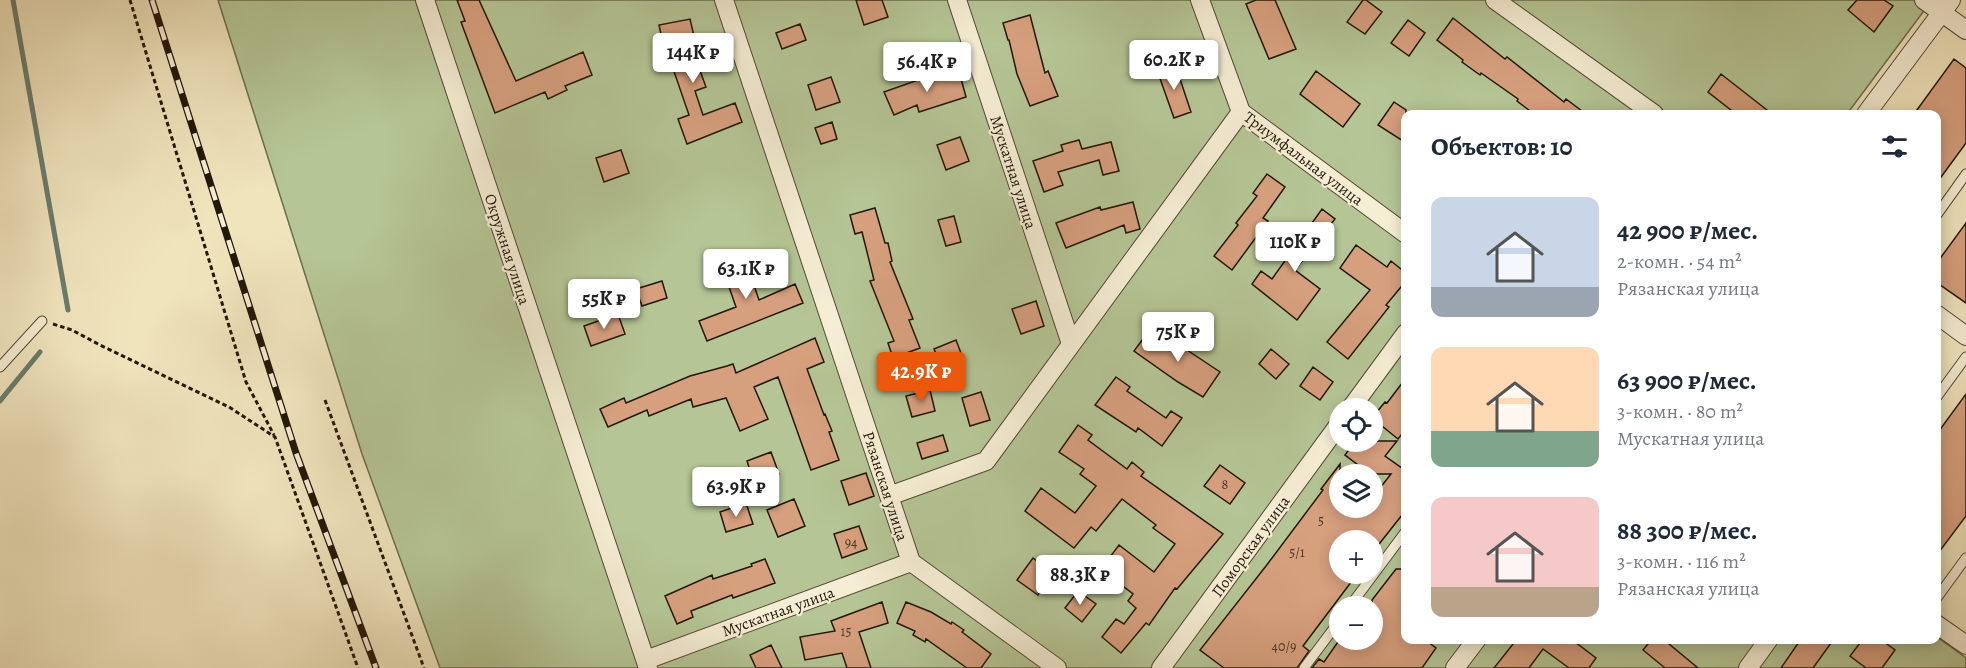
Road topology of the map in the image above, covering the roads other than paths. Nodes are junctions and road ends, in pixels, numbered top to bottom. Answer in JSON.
{"nodes":[{"id":1,"x":425,"y":0,"type":"edge"},
{"id":2,"x":724,"y":0,"type":"edge"},
{"id":3,"x":957,"y":0,"type":"edge"},
{"id":4,"x":1200,"y":0,"type":"edge"},
{"id":5,"x":1495,"y":0,"type":"edge"},
{"id":6,"x":1924,"y":0,"type":"edge"},
{"id":7,"x":1947,"y":6,"type":"edge"},
{"id":8,"x":1966,"y":30,"type":"edge"},
{"id":9,"x":1648,"y":110,"type":"edge"},
{"id":10,"x":1869,"y":110,"type":"edge"},
{"id":11,"x":1240,"y":112,"type":"junction"},
{"id":12,"x":1966,"y":174,"type":"edge"},
{"id":13,"x":1941,"y":209,"type":"edge"},
{"id":14,"x":1401,"y":230,"type":"edge"},
{"id":15,"x":1941,"y":318,"type":"edge"},
{"id":16,"x":42,"y":321,"type":"road end"},
{"id":17,"x":1966,"y":336,"type":"edge"},
{"id":18,"x":1401,"y":340,"type":"edge"},
{"id":19,"x":1071,"y":344,"type":"junction"},
{"id":20,"x":1966,"y":357,"type":"edge"},
{"id":21,"x":0,"y":368,"type":"edge"},
{"id":22,"x":1941,"y":391,"type":"edge"},
{"id":23,"x":1358,"y":398,"type":"edge"},
{"id":24,"x":1329,"y":438,"type":"edge"},
{"id":25,"x":889,"y":496,"type":"junction"},
{"id":26,"x":1401,"y":538,"type":"edge"},
{"id":27,"x":1966,"y":558,"type":"edge"},
{"id":28,"x":911,"y":562,"type":"junction"},
{"id":29,"x":1941,"y":592,"type":"edge"},
{"id":30,"x":1357,"y":596,"type":"edge"},
{"id":31,"x":1941,"y":628,"type":"edge"},
{"id":32,"x":1329,"y":635,"type":"edge"},
{"id":33,"x":1473,"y":644,"type":"edge"},
{"id":34,"x":1766,"y":644,"type":"edge"},
{"id":35,"x":1966,"y":645,"type":"edge"},
{"id":36,"x":647,"y":664,"type":"edge"},
{"id":37,"x":1057,"y":668,"type":"edge"},
{"id":38,"x":1161,"y":668,"type":"edge"},
{"id":39,"x":1304,"y":668,"type":"edge"},
{"id":40,"x":1455,"y":668,"type":"edge"},
{"id":41,"x":1748,"y":668,"type":"edge"}],
"edges":[{"from":1,"to":36,"type":"street","name":"Окружная улица"},
{"from":2,"to":25,"type":"street","name":"Рязанская улица"},
{"from":3,"to":19,"type":"street","name":"Мускатная улица"},
{"from":4,"to":11,"type":"street","name":"Триумфальная улица"},
{"from":5,"to":9,"type":"street"},
{"from":6,"to":7,"type":"street"},
{"from":7,"to":8,"type":"street"},
{"from":7,"to":10,"type":"street"},
{"from":11,"to":14,"type":"street","name":"Триумфальная улица"},
{"from":11,"to":19,"type":"street"},
{"from":12,"to":13,"type":"lane"},
{"from":15,"to":17,"type":"street"},
{"from":16,"to":21,"type":"lane"},
{"from":18,"to":23,"type":"street"},
{"from":19,"to":25,"type":"street"},
{"from":20,"to":22,"type":"lane"},
{"from":24,"to":38,"type":"street","name":"Поморская улица"},
{"from":25,"to":28,"type":"street","name":"Рязанская улица"},
{"from":26,"to":30,"type":"lane"},
{"from":27,"to":29,"type":"lane"},
{"from":28,"to":36,"type":"street","name":"Мускатная улица"},
{"from":28,"to":37,"type":"street","name":"Рязанская улица"},
{"from":31,"to":35,"type":"street"},
{"from":32,"to":39,"type":"lane"},
{"from":33,"to":40,"type":"street"},
{"from":34,"to":41,"type":"street"}]}
